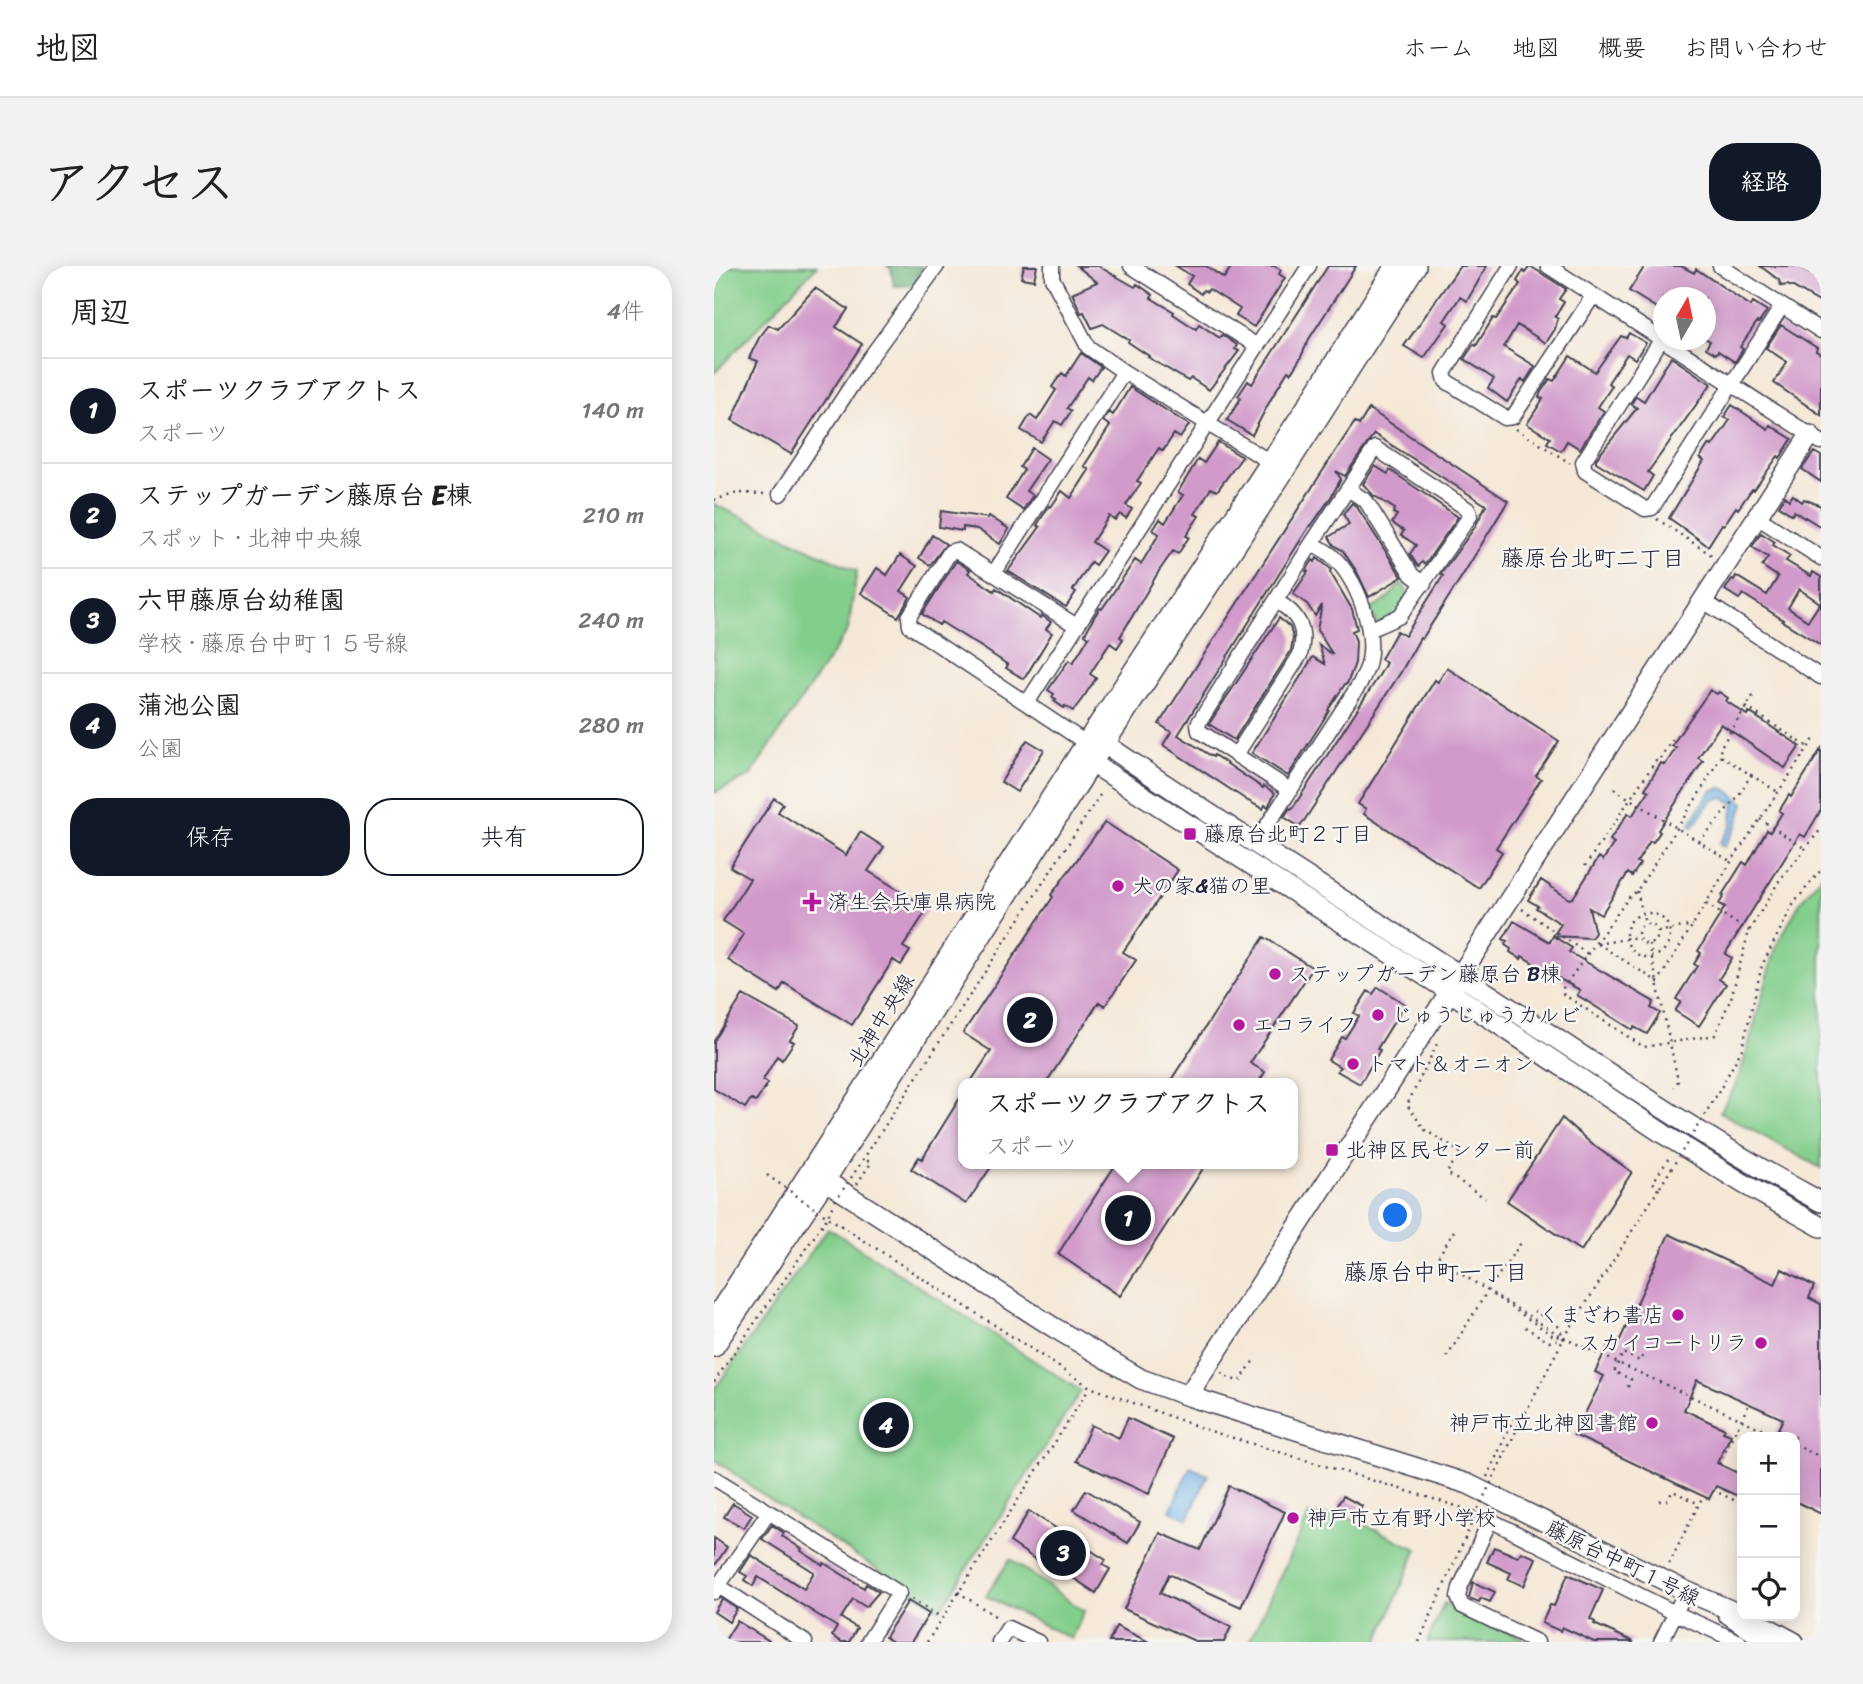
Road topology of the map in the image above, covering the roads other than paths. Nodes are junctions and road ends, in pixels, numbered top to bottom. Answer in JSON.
{"nodes":[{"id":1,"x":937,"y":266,"type":"edge"},
{"id":2,"x":1052,"y":266,"type":"edge"},
{"id":3,"x":1131,"y":266,"type":"edge"},
{"id":4,"x":1395,"y":266,"type":"edge"},
{"id":5,"x":1416,"y":266,"type":"edge"},
{"id":6,"x":1511,"y":266,"type":"edge"},
{"id":7,"x":1548,"y":266,"type":"edge"},
{"id":8,"x":1720,"y":266,"type":"edge"},
{"id":9,"x":1302,"y":268,"type":"edge"},
{"id":10,"x":1593,"y":296,"type":"junction"},
{"id":11,"x":1782,"y":306,"type":"junction"},
{"id":12,"x":1821,"y":331,"type":"edge"},
{"id":13,"x":1653,"y":335,"type":"edge"},
{"id":14,"x":1257,"y":346,"type":"junction"},
{"id":15,"x":1655,"y":350,"type":"edge"},
{"id":16,"x":1677,"y":350,"type":"edge"},
{"id":17,"x":1124,"y":372,"type":"junction"},
{"id":18,"x":1732,"y":385,"type":"junction"},
{"id":19,"x":1205,"y":424,"type":"junction"},
{"id":20,"x":1816,"y":438,"type":"edge"},
{"id":21,"x":1269,"y":462,"type":"junction"},
{"id":22,"x":1348,"y":489,"type":"junction"},
{"id":23,"x":780,"y":494,"type":"road end"},
{"id":24,"x":1757,"y":517,"type":"junction"},
{"id":25,"x":1312,"y":543,"type":"junction"},
{"id":26,"x":1821,"y":558,"type":"edge"},
{"id":27,"x":994,"y":573,"type":"junction"},
{"id":28,"x":1424,"y":584,"type":"junction"},
{"id":29,"x":1702,"y":600,"type":"junction"},
{"id":30,"x":1276,"y":601,"type":"junction"},
{"id":31,"x":1075,"y":625,"type":"junction"},
{"id":32,"x":1369,"y":630,"type":"junction"},
{"id":33,"x":1821,"y":677,"type":"edge"},
{"id":34,"x":1027,"y":703,"type":"junction"},
{"id":35,"x":1096,"y":743,"type":"junction"},
{"id":36,"x":1236,"y":755,"type":"junction"},
{"id":37,"x":1092,"y":763,"type":"junction"},
{"id":38,"x":1290,"y":790,"type":"junction"},
{"id":39,"x":1255,"y":844,"type":"junction"},
{"id":40,"x":1454,"y":983,"type":"junction"},
{"id":41,"x":818,"y":1176,"type":"junction"},
{"id":42,"x":1821,"y":1202,"type":"edge"},
{"id":43,"x":1821,"y":1227,"type":"edge"},
{"id":44,"x":714,"y":1320,"type":"edge"},
{"id":45,"x":714,"y":1347,"type":"edge"},
{"id":46,"x":1188,"y":1396,"type":"junction"},
{"id":47,"x":714,"y":1478,"type":"edge"},
{"id":48,"x":769,"y":1512,"type":"junction"},
{"id":49,"x":715,"y":1587,"type":"edge"},
{"id":50,"x":1686,"y":1591,"type":"junction"},
{"id":51,"x":1710,"y":1602,"type":"junction"},
{"id":52,"x":1675,"y":1613,"type":"junction"},
{"id":53,"x":1737,"y":1613,"type":"edge"},
{"id":54,"x":1753,"y":1621,"type":"edge"},
{"id":55,"x":805,"y":1642,"type":"edge"},
{"id":56,"x":868,"y":1642,"type":"edge"},
{"id":57,"x":999,"y":1642,"type":"edge"},
{"id":58,"x":1038,"y":1642,"type":"edge"},
{"id":59,"x":1537,"y":1642,"type":"edge"},
{"id":60,"x":1661,"y":1642,"type":"edge"},
{"id":61,"x":1739,"y":1642,"type":"edge"},
{"id":62,"x":1769,"y":1642,"type":"edge"},
{"id":63,"x":1794,"y":1642,"type":"edge"}],
"edges":[{"from":1,"to":23,"type":"street"},
{"from":2,"to":17,"type":"street"},
{"from":3,"to":14,"type":"street"},
{"from":4,"to":21,"type":"street"},
{"from":5,"to":35,"type":"street"},
{"from":6,"to":10,"type":"street"},
{"from":7,"to":10,"type":"street"},
{"from":8,"to":11,"type":"street"},
{"from":9,"to":14,"type":"street"},
{"from":10,"to":13,"type":"street"},
{"from":11,"to":12,"type":"street"},
{"from":11,"to":18,"type":"street"},
{"from":14,"to":19,"type":"street"},
{"from":15,"to":18,"type":"street"},
{"from":16,"to":18,"type":"street"},
{"from":17,"to":19,"type":"street"},
{"from":17,"to":27,"type":"street"},
{"from":18,"to":20,"type":"street"},
{"from":19,"to":21,"type":"street"},
{"from":19,"to":31,"type":"street"},
{"from":20,"to":24,"type":"street"},
{"from":21,"to":35,"type":"street"},
{"from":22,"to":25,"type":"street"},
{"from":22,"to":28,"type":"street"},
{"from":22,"to":28,"type":"street"},
{"from":24,"to":26,"type":"street"},
{"from":24,"to":29,"type":"street"},
{"from":25,"to":30,"type":"street"},
{"from":25,"to":32,"type":"street"},
{"from":27,"to":31,"type":"street"},
{"from":27,"to":34,"type":"street"},
{"from":28,"to":32,"type":"street"},
{"from":29,"to":33,"type":"street"},
{"from":29,"to":40,"type":"street"},
{"from":30,"to":36,"type":"street"},
{"from":30,"to":36,"type":"street"},
{"from":31,"to":34,"type":"street"},
{"from":32,"to":38,"type":"street"},
{"from":34,"to":35,"type":"street"},
{"from":35,"to":37,"type":"street"},
{"from":35,"to":39,"type":"street"},
{"from":35,"to":41,"type":"street","name":"北神中央線"},
{"from":36,"to":38,"type":"street"},
{"from":37,"to":40,"type":"street"},
{"from":37,"to":41,"type":"street"},
{"from":38,"to":39,"type":"street"},
{"from":39,"to":40,"type":"street"},
{"from":40,"to":42,"type":"street"},
{"from":40,"to":43,"type":"street"},
{"from":40,"to":46,"type":"street"},
{"from":41,"to":44,"type":"street","name":"北神中央線"},
{"from":41,"to":45,"type":"street","name":"北神中央線"},
{"from":41,"to":46,"type":"street"},
{"from":46,"to":50,"type":"street"},
{"from":47,"to":48,"type":"street"},
{"from":48,"to":49,"type":"street"},
{"from":48,"to":56,"type":"street"},
{"from":49,"to":55,"type":"street"},
{"from":50,"to":51,"type":"street"},
{"from":50,"to":52,"type":"street"},
{"from":51,"to":53,"type":"street"},
{"from":51,"to":62,"type":"street"},
{"from":52,"to":59,"type":"street","name":"藤原台中町１号線"},
{"from":52,"to":60,"type":"street"},
{"from":52,"to":61,"type":"street","name":"藤原台中町１号線"},
{"from":54,"to":63,"type":"street"},
{"from":57,"to":58,"type":"street"}]}
